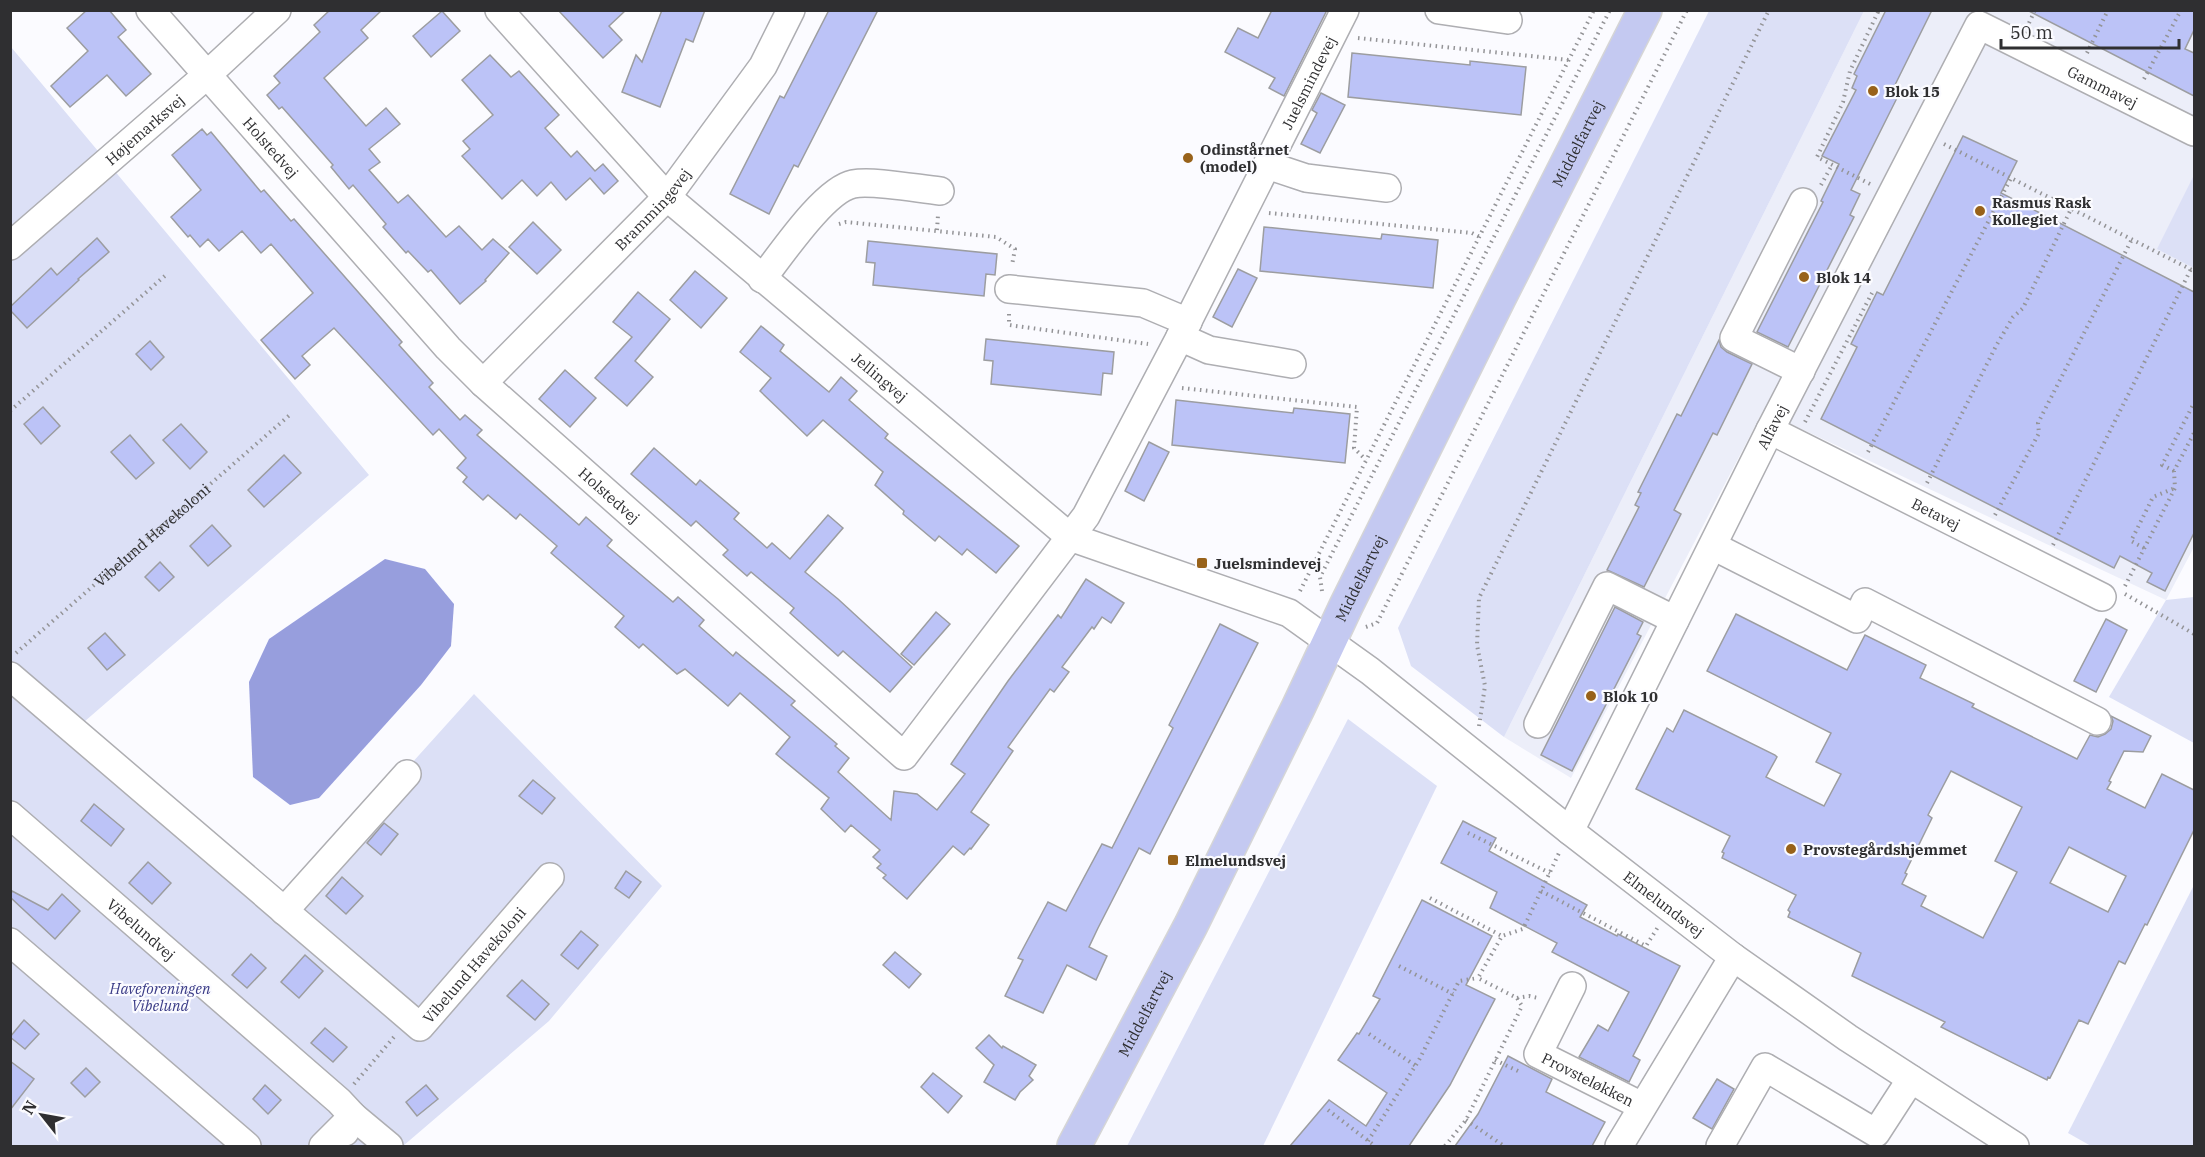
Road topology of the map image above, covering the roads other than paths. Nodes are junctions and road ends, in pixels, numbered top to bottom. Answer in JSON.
{"nodes":[{"id":1,"x":150,"y":10,"type":"edge"},
{"id":2,"x":277,"y":10,"type":"edge"},
{"id":3,"x":499,"y":10,"type":"edge"},
{"id":4,"x":791,"y":10,"type":"edge"},
{"id":5,"x":1439,"y":10,"type":"edge"},
{"id":6,"x":1645,"y":10,"type":"edge"},
{"id":7,"x":1508,"y":20,"type":"dead end"},
{"id":8,"x":1339,"y":21,"type":"edge"},
{"id":9,"x":1978,"y":25,"type":"joint"},
{"id":10,"x":207,"y":75,"type":"junction"},
{"id":11,"x":2194,"y":132,"type":"edge"},
{"id":12,"x":1267,"y":165,"type":"junction"},
{"id":13,"x":1387,"y":188,"type":"dead end"},
{"id":14,"x":940,"y":192,"type":"dead end"},
{"id":15,"x":667,"y":197,"type":"junction"},
{"id":16,"x":1803,"y":202,"type":"dead end"},
{"id":17,"x":10,"y":246,"type":"edge"},
{"id":18,"x":762,"y":279,"type":"junction"},
{"id":19,"x":1009,"y":289,"type":"road end"},
{"id":20,"x":1181,"y":336,"type":"junction"},
{"id":21,"x":1292,"y":364,"type":"dead end"},
{"id":22,"x":1801,"y":371,"type":"junction"},
{"id":23,"x":483,"y":383,"type":"junction"},
{"id":24,"x":1770,"y":430,"type":"junction"},
{"id":25,"x":1070,"y":537,"type":"junction"},
{"id":26,"x":1713,"y":546,"type":"junction"},
{"id":27,"x":2102,"y":597,"type":"dead end"},
{"id":28,"x":1675,"y":620,"type":"junction"},
{"id":29,"x":1328,"y":641,"type":"junction"},
{"id":30,"x":10,"y":676,"type":"edge"},
{"id":31,"x":2097,"y":721,"type":"dead end"},
{"id":32,"x":1538,"y":724,"type":"dead end"},
{"id":33,"x":407,"y":774,"type":"dead end"},
{"id":34,"x":10,"y":815,"type":"edge"},
{"id":35,"x":1570,"y":831,"type":"junction"},
{"id":36,"x":550,"y":877,"type":"dead end"},
{"id":37,"x":284,"y":911,"type":"junction"},
{"id":38,"x":10,"y":942,"type":"edge"},
{"id":39,"x":1733,"y":957,"type":"junction"},
{"id":40,"x":1572,"y":986,"type":"dead end"},
{"id":41,"x":1911,"y":1079,"type":"junction"},
{"id":42,"x":1642,"y":1106,"type":"junction"},
{"id":43,"x":346,"y":1108,"type":"junction"},
{"id":44,"x":247,"y":1146,"type":"edge"},
{"id":45,"x":323,"y":1146,"type":"edge"},
{"id":46,"x":338,"y":1146,"type":"edge"},
{"id":47,"x":389,"y":1146,"type":"edge"},
{"id":48,"x":1074,"y":1146,"type":"edge"},
{"id":49,"x":1619,"y":1146,"type":"edge"},
{"id":50,"x":1720,"y":1146,"type":"edge"},
{"id":51,"x":2015,"y":1146,"type":"edge"}],
"edges":[{"from":1,"to":10,"type":"street","name":"Holstedvej"},
{"from":2,"to":10,"type":"street","name":"Højemarksvej"},
{"from":3,"to":15,"type":"street","name":"Jellingvej"},
{"from":4,"to":15,"type":"street","name":"Brammingevej"},
{"from":5,"to":7,"type":"street"},
{"from":6,"to":29,"type":"main road","name":"Middelfartvej"},
{"from":8,"to":12,"type":"street","name":"Juelsmindevej"},
{"from":9,"to":11,"type":"street","name":"Gammavej"},
{"from":9,"to":22,"type":"street","name":"Alfavej"},
{"from":10,"to":17,"type":"street","name":"Højemarksvej"},
{"from":10,"to":23,"type":"street","name":"Holstedvej"},
{"from":12,"to":13,"type":"street"},
{"from":12,"to":20,"type":"street","name":"Juelsmindevej"},
{"from":14,"to":18,"type":"street"},
{"from":15,"to":18,"type":"street","name":"Jellingvej"},
{"from":15,"to":23,"type":"street","name":"Brammingevej"},
{"from":16,"to":22,"type":"street"},
{"from":18,"to":25,"type":"street","name":"Jellingvej"},
{"from":19,"to":20,"type":"street"},
{"from":20,"to":21,"type":"street"},
{"from":20,"to":25,"type":"street","name":"Juelsmindevej"},
{"from":22,"to":24,"type":"street","name":"Alfavej"},
{"from":23,"to":25,"type":"street","name":"Holstedvej"},
{"from":24,"to":26,"type":"street","name":"Alfavej"},
{"from":24,"to":27,"type":"street","name":"Betavej"},
{"from":25,"to":29,"type":"street","name":"Jellingvej"},
{"from":26,"to":28,"type":"street","name":"Alfavej"},
{"from":26,"to":31,"type":"street"},
{"from":28,"to":32,"type":"street"},
{"from":28,"to":35,"type":"street","name":"Alfavej"},
{"from":29,"to":35,"type":"street","name":"Elmelundsvej"},
{"from":29,"to":48,"type":"main road","name":"Middelfartvej"},
{"from":30,"to":37,"type":"street","name":"Vibelund Havekoloni"},
{"from":33,"to":37,"type":"street"},
{"from":34,"to":43,"type":"street","name":"Vibelundvej"},
{"from":35,"to":39,"type":"street","name":"Elmelundsvej"},
{"from":36,"to":37,"type":"street","name":"Vibelund Havekoloni"},
{"from":38,"to":44,"type":"street"},
{"from":39,"to":41,"type":"street","name":"Elmelundsvej"},
{"from":39,"to":42,"type":"street","name":"Provsteløkken"},
{"from":40,"to":42,"type":"street","name":"Provsteløkken"},
{"from":41,"to":50,"type":"street"},
{"from":41,"to":51,"type":"street","name":"Elmelundsvej"},
{"from":42,"to":49,"type":"street","name":"Provsteløkken"},
{"from":43,"to":45,"type":"street"},
{"from":43,"to":46,"type":"street"},
{"from":43,"to":47,"type":"street"}]}
